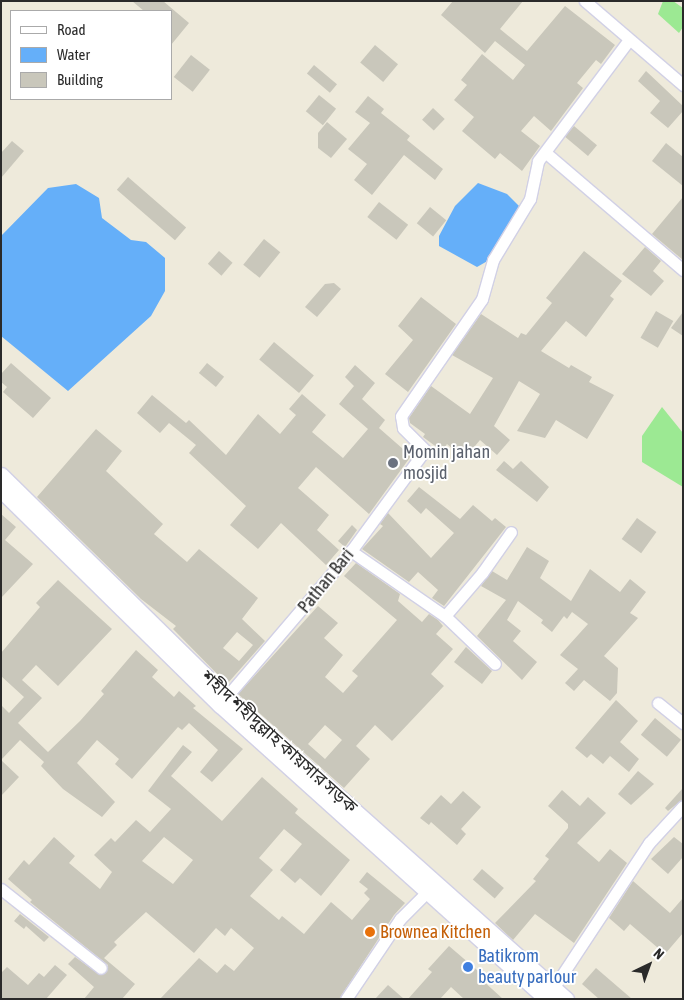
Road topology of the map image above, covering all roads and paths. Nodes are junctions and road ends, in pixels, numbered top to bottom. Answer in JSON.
{"nodes":[{"id":1,"x":594,"y":4,"type":"edge"},
{"id":2,"x":628,"y":41,"type":"junction"},
{"id":3,"x":683,"y":85,"type":"edge"},
{"id":4,"x":546,"y":153,"type":"junction"},
{"id":5,"x":683,"y":270,"type":"edge"},
{"id":6,"x":1,"y":475,"type":"edge"},
{"id":7,"x":1,"y":490,"type":"edge"},
{"id":8,"x":511,"y":532,"type":"dead end"},
{"id":9,"x":351,"y":551,"type":"junction"},
{"id":10,"x":445,"y":616,"type":"junction"},
{"id":11,"x":495,"y":664,"type":"dead end"},
{"id":12,"x":223,"y":701,"type":"junction"},
{"id":13,"x":658,"y":703,"type":"dead end"},
{"id":14,"x":683,"y":722,"type":"edge"},
{"id":15,"x":683,"y":806,"type":"edge"},
{"id":16,"x":1,"y":889,"type":"edge"},
{"id":17,"x":427,"y":892,"type":"junction"},
{"id":18,"x":101,"y":968,"type":"dead end"},
{"id":19,"x":549,"y":995,"type":"edge"},
{"id":20,"x":346,"y":999,"type":"edge"},
{"id":21,"x":566,"y":999,"type":"edge"}],
"edges":[{"from":1,"to":2,"type":"street"},
{"from":2,"to":3,"type":"street"},
{"from":2,"to":4,"type":"street"},
{"from":4,"to":5,"type":"street"},
{"from":4,"to":9,"type":"street","name":"Pathan Bari"},
{"from":6,"to":12,"type":"main road","name":"শহীদ শহীদুল্লাহ কায়সার সড়ক"},
{"from":7,"to":12,"type":"main road","name":"শহীদ শহীদুল্লাহ কায়সার সড়ক"},
{"from":8,"to":10,"type":"street"},
{"from":9,"to":10,"type":"street"},
{"from":9,"to":12,"type":"street","name":"Pathan Bari"},
{"from":10,"to":11,"type":"street"},
{"from":12,"to":17,"type":"main road","name":"শহীদ শহীদুল্লাহ কায়সার সড়ক"},
{"from":12,"to":19,"type":"main road","name":"শহীদ শহীদুল্লাহ কায়সার সড়ক"},
{"from":13,"to":14,"type":"street"},
{"from":15,"to":19,"type":"street"},
{"from":16,"to":18,"type":"street"},
{"from":17,"to":19,"type":"main road","name":"শহীদ শহীদুল্লাহ কায়সার সড়ক"},
{"from":17,"to":20,"type":"street"},
{"from":19,"to":21,"type":"main road","name":"শহীদ শহীদুল্লাহ কায়সার সড়ক"}]}
